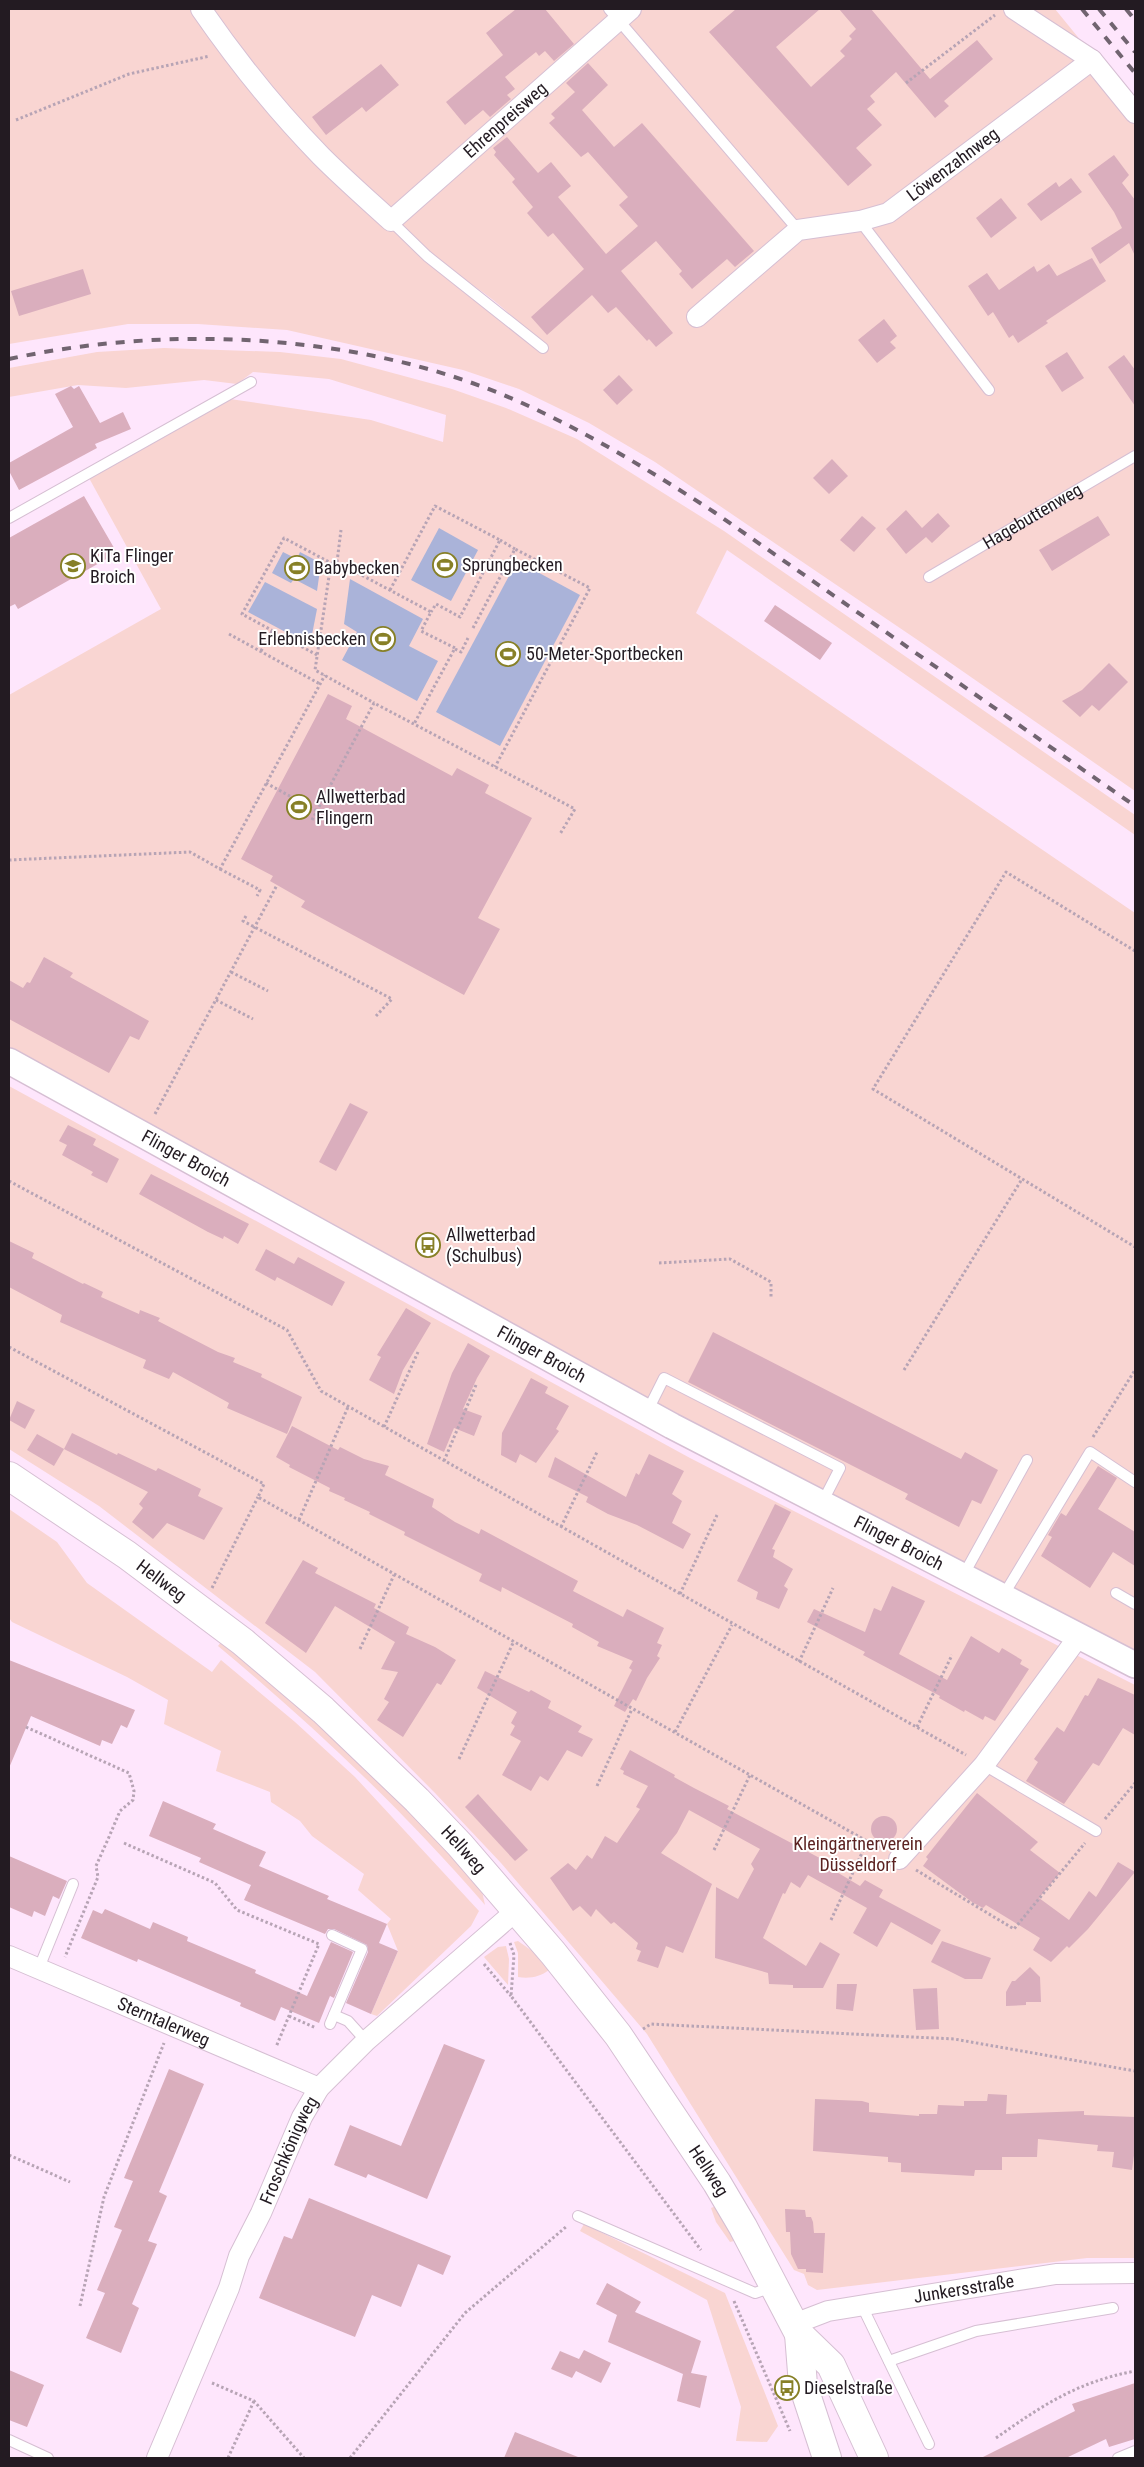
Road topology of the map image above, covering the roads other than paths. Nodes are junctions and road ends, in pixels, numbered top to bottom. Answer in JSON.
{"nodes":[{"id":1,"x":201,"y":9,"type":"edge"},
{"id":2,"x":1005,"y":12,"type":"edge"},
{"id":3,"x":619,"y":13,"type":"edge"},
{"id":4,"x":1092,"y":60,"type":"junction"},
{"id":5,"x":1135,"y":113,"type":"edge"},
{"id":6,"x":391,"y":221,"type":"junction"},
{"id":7,"x":860,"y":221,"type":"junction"},
{"id":8,"x":798,"y":230,"type":"junction"},
{"id":9,"x":697,"y":317,"type":"dead end"},
{"id":10,"x":543,"y":348,"type":"dead end"},
{"id":11,"x":251,"y":382,"type":"dead end"},
{"id":12,"x":989,"y":390,"type":"dead end"},
{"id":13,"x":1135,"y":456,"type":"edge"},
{"id":14,"x":9,"y":518,"type":"edge"},
{"id":15,"x":929,"y":577,"type":"dead end"},
{"id":16,"x":9,"y":1061,"type":"edge"},
{"id":17,"x":647,"y":1412,"type":"junction"},
{"id":18,"x":1027,"y":1460,"type":"dead end"},
{"id":19,"x":9,"y":1476,"type":"edge"},
{"id":20,"x":1135,"y":1482,"type":"edge"},
{"id":21,"x":822,"y":1504,"type":"junction"},
{"id":22,"x":963,"y":1576,"type":"junction"},
{"id":23,"x":1116,"y":1594,"type":"dead end"},
{"id":24,"x":1002,"y":1597,"type":"junction"},
{"id":25,"x":1135,"y":1604,"type":"edge"},
{"id":26,"x":1079,"y":1636,"type":"junction"},
{"id":27,"x":1135,"y":1664,"type":"edge"},
{"id":28,"x":984,"y":1765,"type":"junction"},
{"id":29,"x":1096,"y":1831,"type":"road end"},
{"id":30,"x":899,"y":1859,"type":"road end"},
{"id":31,"x":73,"y":1884,"type":"dead end"},
{"id":32,"x":517,"y":1910,"type":"junction"},
{"id":33,"x":332,"y":1936,"type":"dead end"},
{"id":34,"x":10,"y":1958,"type":"edge"},
{"id":35,"x":48,"y":1972,"type":"junction"},
{"id":36,"x":366,"y":2041,"type":"junction"},
{"id":37,"x":319,"y":2088,"type":"junction"},
{"id":38,"x":578,"y":2216,"type":"road end"},
{"id":39,"x":1135,"y":2273,"type":"edge"},
{"id":40,"x":773,"y":2287,"type":"junction"},
{"id":41,"x":862,"y":2306,"type":"junction"},
{"id":42,"x":1113,"y":2308,"type":"dead end"},
{"id":43,"x":796,"y":2329,"type":"junction"},
{"id":44,"x":889,"y":2361,"type":"junction"},
{"id":45,"x":9,"y":2440,"type":"edge"},
{"id":46,"x":929,"y":2444,"type":"dead end"},
{"id":47,"x":1135,"y":2451,"type":"edge"},
{"id":48,"x":48,"y":2458,"type":"edge"},
{"id":49,"x":156,"y":2458,"type":"edge"},
{"id":50,"x":827,"y":2458,"type":"edge"},
{"id":51,"x":874,"y":2458,"type":"edge"},
{"id":52,"x":1118,"y":2458,"type":"edge"}],
"edges":[{"from":1,"to":6,"type":"street"},
{"from":2,"to":4,"type":"street"},
{"from":3,"to":6,"type":"street","name":"Ehrenpreisweg"},
{"from":3,"to":8,"type":"lane"},
{"from":4,"to":5,"type":"street"},
{"from":4,"to":7,"type":"street","name":"Löwenzahnweg"},
{"from":6,"to":10,"type":"lane"},
{"from":7,"to":8,"type":"street","name":"Löwenzahnweg"},
{"from":7,"to":12,"type":"lane"},
{"from":8,"to":9,"type":"street"},
{"from":11,"to":14,"type":"lane"},
{"from":13,"to":15,"type":"lane","name":"Hagebuttenweg"},
{"from":16,"to":17,"type":"street","name":"Flinger Broich"},
{"from":17,"to":21,"type":"street","name":"Flinger Broich"},
{"from":17,"to":21,"type":"lane"},
{"from":18,"to":22,"type":"lane"},
{"from":19,"to":32,"type":"main road","name":"Hellweg"},
{"from":20,"to":24,"type":"lane"},
{"from":21,"to":22,"type":"street","name":"Flinger Broich"},
{"from":22,"to":24,"type":"street","name":"Flinger Broich"},
{"from":23,"to":25,"type":"lane"},
{"from":24,"to":26,"type":"street","name":"Flinger Broich"},
{"from":26,"to":27,"type":"street","name":"Flinger Broich"},
{"from":26,"to":28,"type":"street"},
{"from":28,"to":29,"type":"lane"},
{"from":28,"to":30,"type":"street"},
{"from":31,"to":35,"type":"lane"},
{"from":32,"to":36,"type":"street","name":"Froschkönigweg"},
{"from":32,"to":40,"type":"main road","name":"Hellweg"},
{"from":33,"to":36,"type":"lane"},
{"from":34,"to":35,"type":"street","name":"Sterntalerweg"},
{"from":35,"to":37,"type":"street","name":"Sterntalerweg"},
{"from":36,"to":37,"type":"street","name":"Froschkönigweg"},
{"from":37,"to":49,"type":"street","name":"Froschkönigweg"},
{"from":38,"to":40,"type":"lane"},
{"from":39,"to":41,"type":"street","name":"Junkersstraße"},
{"from":40,"to":43,"type":"main road","name":"Hellweg"},
{"from":41,"to":43,"type":"street","name":"Junkersstraße"},
{"from":41,"to":44,"type":"lane"},
{"from":42,"to":44,"type":"lane"},
{"from":43,"to":50,"type":"main road","name":"Hellweg"},
{"from":43,"to":51,"type":"main road","name":"Hellweg"},
{"from":44,"to":46,"type":"lane"},
{"from":45,"to":48,"type":"lane"},
{"from":47,"to":52,"type":"lane"}]}
